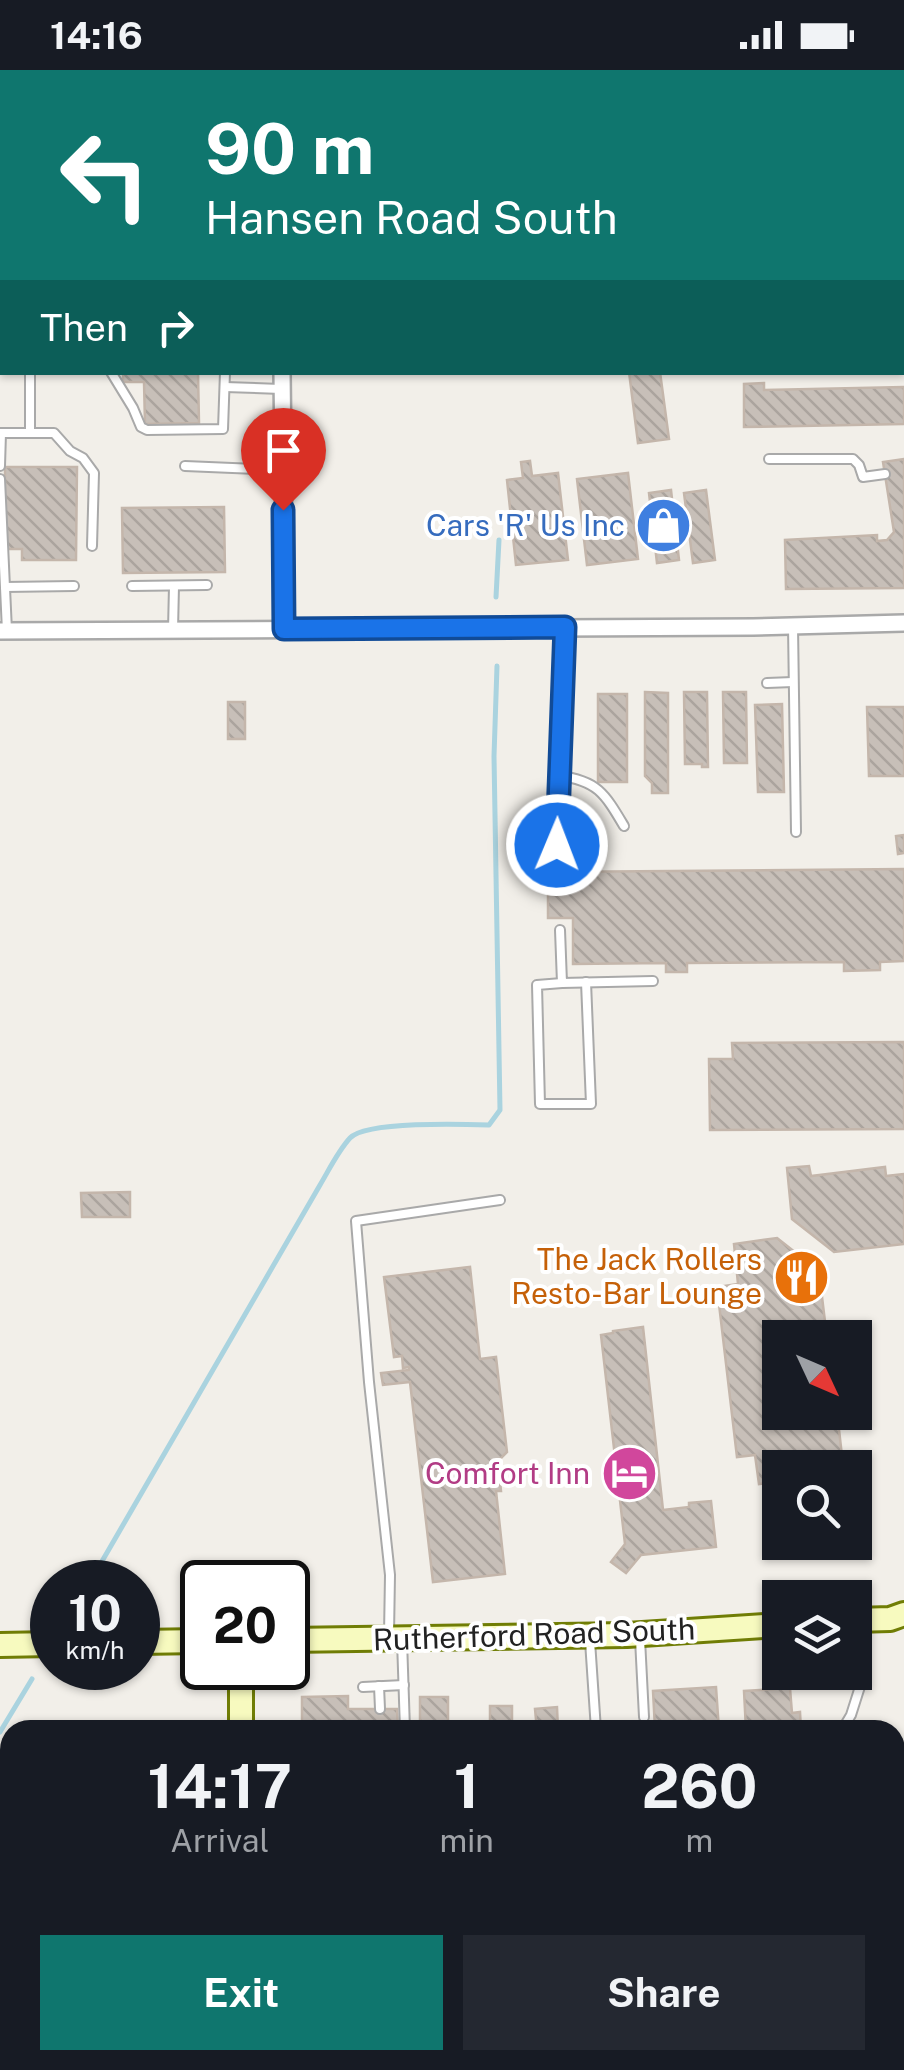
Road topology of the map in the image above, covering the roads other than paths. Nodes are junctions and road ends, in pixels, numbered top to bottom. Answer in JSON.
{"nodes":[{"id":1,"x":30,"y":375,"type":"edge"},
{"id":2,"x":113,"y":375,"type":"edge"},
{"id":3,"x":225,"y":375,"type":"edge"},
{"id":4,"x":281,"y":380,"type":"edge"},
{"id":5,"x":225,"y":388,"type":"junction"},
{"id":6,"x":30,"y":433,"type":"junction"},
{"id":7,"x":770,"y":459,"type":"dead end"},
{"id":8,"x":0,"y":466,"type":"edge"},
{"id":9,"x":185,"y":466,"type":"dead end"},
{"id":10,"x":282,"y":470,"type":"junction"},
{"id":11,"x":885,"y":474,"type":"dead end"},
{"id":12,"x":0,"y":479,"type":"edge"},
{"id":13,"x":92,"y":546,"type":"dead end"},
{"id":14,"x":207,"y":585,"type":"dead end"},
{"id":15,"x":74,"y":586,"type":"dead end"},
{"id":16,"x":132,"y":586,"type":"dead end"},
{"id":17,"x":174,"y":586,"type":"junction"},
{"id":18,"x":5,"y":587,"type":"junction"},
{"id":19,"x":904,"y":623,"type":"edge"},
{"id":20,"x":794,"y":626,"type":"junction"},
{"id":21,"x":565,"y":627,"type":"junction"},
{"id":22,"x":284,"y":629,"type":"junction"},
{"id":23,"x":173,"y":630,"type":"junction"},
{"id":24,"x":3,"y":632,"type":"edge"},
{"id":25,"x":767,"y":682,"type":"dead end"},
{"id":26,"x":793,"y":682,"type":"junction"},
{"id":27,"x":558,"y":776,"type":"junction"},
{"id":28,"x":624,"y":826,"type":"dead end"},
{"id":29,"x":796,"y":832,"type":"dead end"},
{"id":30,"x":557,"y":845,"type":"dead end"},
{"id":31,"x":560,"y":930,"type":"dead end"},
{"id":32,"x":653,"y":980,"type":"dead end"},
{"id":33,"x":586,"y":982,"type":"junction"},
{"id":34,"x":562,"y":983,"type":"junction"},
{"id":35,"x":500,"y":1200,"type":"dead end"},
{"id":36,"x":899,"y":1619,"type":"edge"},
{"id":37,"x":872,"y":1620,"type":"edge"},
{"id":38,"x":762,"y":1626,"type":"edge"},
{"id":39,"x":639,"y":1635,"type":"junction"},
{"id":40,"x":589,"y":1636,"type":"junction"},
{"id":41,"x":396,"y":1639,"type":"junction"},
{"id":42,"x":310,"y":1640,"type":"edge"},
{"id":43,"x":0,"y":1644,"type":"edge"},
{"id":44,"x":30,"y":1644,"type":"edge"},
{"id":45,"x":404,"y":1685,"type":"junction"},
{"id":46,"x":380,"y":1686,"type":"junction"},
{"id":47,"x":363,"y":1687,"type":"dead end"},
{"id":48,"x":241,"y":1690,"type":"edge"},
{"id":49,"x":859,"y":1690,"type":"edge"},
{"id":50,"x":380,"y":1709,"type":"dead end"},
{"id":51,"x":644,"y":1717,"type":"dead end"},
{"id":52,"x":241,"y":1720,"type":"edge"},
{"id":53,"x":405,"y":1720,"type":"edge"},
{"id":54,"x":595,"y":1720,"type":"edge"},
{"id":55,"x":848,"y":1720,"type":"edge"}],
"edges":[{"from":1,"to":6,"type":"lane"},
{"from":2,"to":5,"type":"lane"},
{"from":3,"to":5,"type":"lane"},
{"from":4,"to":5,"type":"lane"},
{"from":4,"to":10,"type":"street"},
{"from":6,"to":8,"type":"lane"},
{"from":6,"to":13,"type":"lane"},
{"from":7,"to":11,"type":"lane"},
{"from":9,"to":10,"type":"lane"},
{"from":10,"to":22,"type":"street"},
{"from":12,"to":18,"type":"lane"},
{"from":14,"to":17,"type":"lane"},
{"from":15,"to":18,"type":"lane"},
{"from":16,"to":17,"type":"lane"},
{"from":17,"to":23,"type":"lane"},
{"from":18,"to":24,"type":"lane"},
{"from":19,"to":20,"type":"street"},
{"from":20,"to":21,"type":"street"},
{"from":20,"to":26,"type":"lane"},
{"from":21,"to":22,"type":"street"},
{"from":21,"to":27,"type":"lane"},
{"from":22,"to":23,"type":"street"},
{"from":23,"to":24,"type":"street"},
{"from":25,"to":26,"type":"lane"},
{"from":26,"to":29,"type":"lane"},
{"from":27,"to":28,"type":"lane"},
{"from":27,"to":30,"type":"lane"},
{"from":31,"to":34,"type":"lane"},
{"from":32,"to":33,"type":"lane"},
{"from":33,"to":34,"type":"lane"},
{"from":33,"to":34,"type":"lane"},
{"from":35,"to":41,"type":"lane"},
{"from":36,"to":37,"type":"street"},
{"from":38,"to":39,"type":"street","name":"Rutherford Road South"},
{"from":39,"to":40,"type":"street","name":"Rutherford Road South"},
{"from":39,"to":51,"type":"lane"},
{"from":40,"to":41,"type":"street","name":"Rutherford Road South"},
{"from":40,"to":54,"type":"lane"},
{"from":41,"to":42,"type":"street","name":"Rutherford Road South"},
{"from":41,"to":45,"type":"lane"},
{"from":43,"to":44,"type":"street"},
{"from":45,"to":46,"type":"lane"},
{"from":45,"to":53,"type":"lane"},
{"from":46,"to":47,"type":"lane"},
{"from":46,"to":50,"type":"lane"},
{"from":48,"to":52,"type":"street"},
{"from":49,"to":55,"type":"lane"}]}
